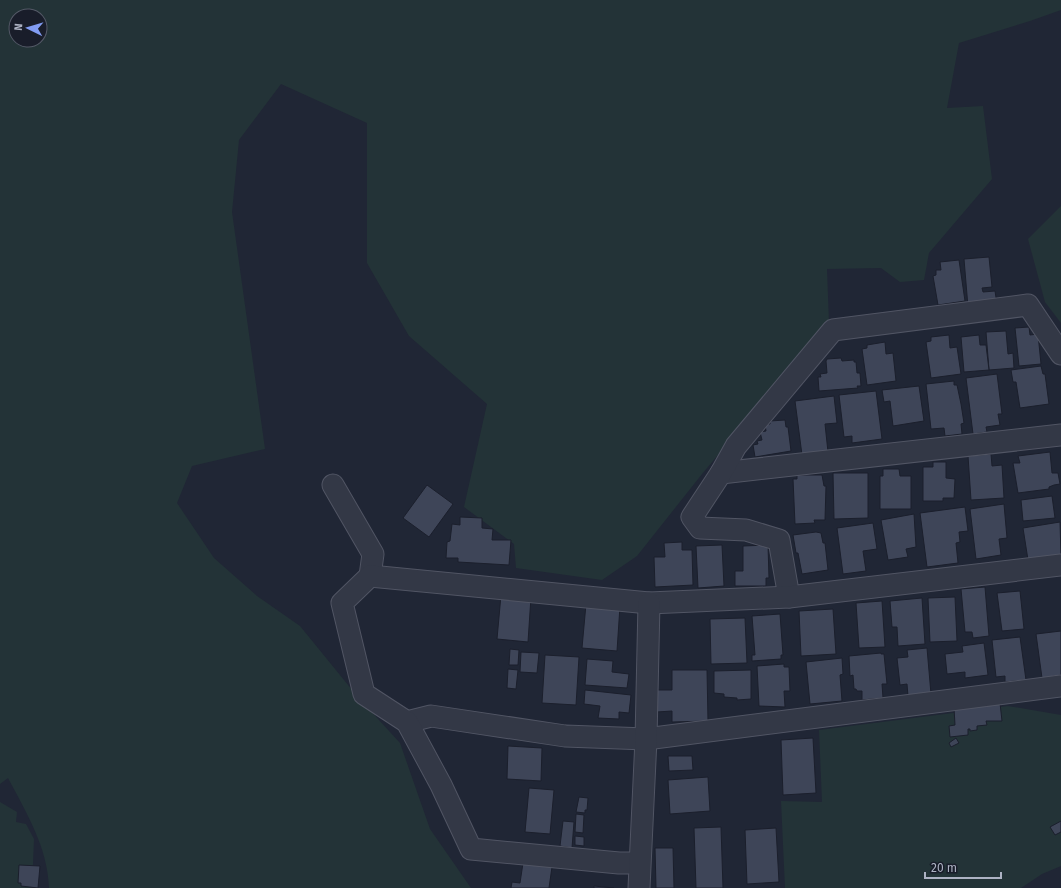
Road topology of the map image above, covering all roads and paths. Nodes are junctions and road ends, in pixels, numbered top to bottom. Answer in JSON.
{"nodes":[{"id":1,"x":1061,"y":354,"type":"edge"},
{"id":2,"x":1061,"y":435,"type":"edge"},
{"id":3,"x":721,"y":473,"type":"junction"},
{"id":4,"x":333,"y":485,"type":"dead end"},
{"id":5,"x":1061,"y":565,"type":"edge"},
{"id":6,"x":370,"y":576,"type":"junction"},
{"id":7,"x":789,"y":597,"type":"junction"},
{"id":8,"x":649,"y":603,"type":"junction"},
{"id":9,"x":1061,"y":686,"type":"edge"},
{"id":10,"x":408,"y":722,"type":"junction"},
{"id":11,"x":646,"y":739,"type":"junction"},
{"id":12,"x":639,"y":863,"type":"junction"},
{"id":13,"x":639,"y":888,"type":"edge"}],
"edges":[{"from":1,"to":3,"type":"street"},
{"from":2,"to":3,"type":"street"},
{"from":3,"to":7,"type":"street"},
{"from":4,"to":6,"type":"street"},
{"from":5,"to":7,"type":"street"},
{"from":6,"to":8,"type":"street"},
{"from":6,"to":10,"type":"street"},
{"from":7,"to":8,"type":"street"},
{"from":8,"to":11,"type":"street"},
{"from":9,"to":11,"type":"street"},
{"from":10,"to":11,"type":"street"},
{"from":10,"to":12,"type":"street"},
{"from":11,"to":12,"type":"street"},
{"from":12,"to":13,"type":"street"}]}
